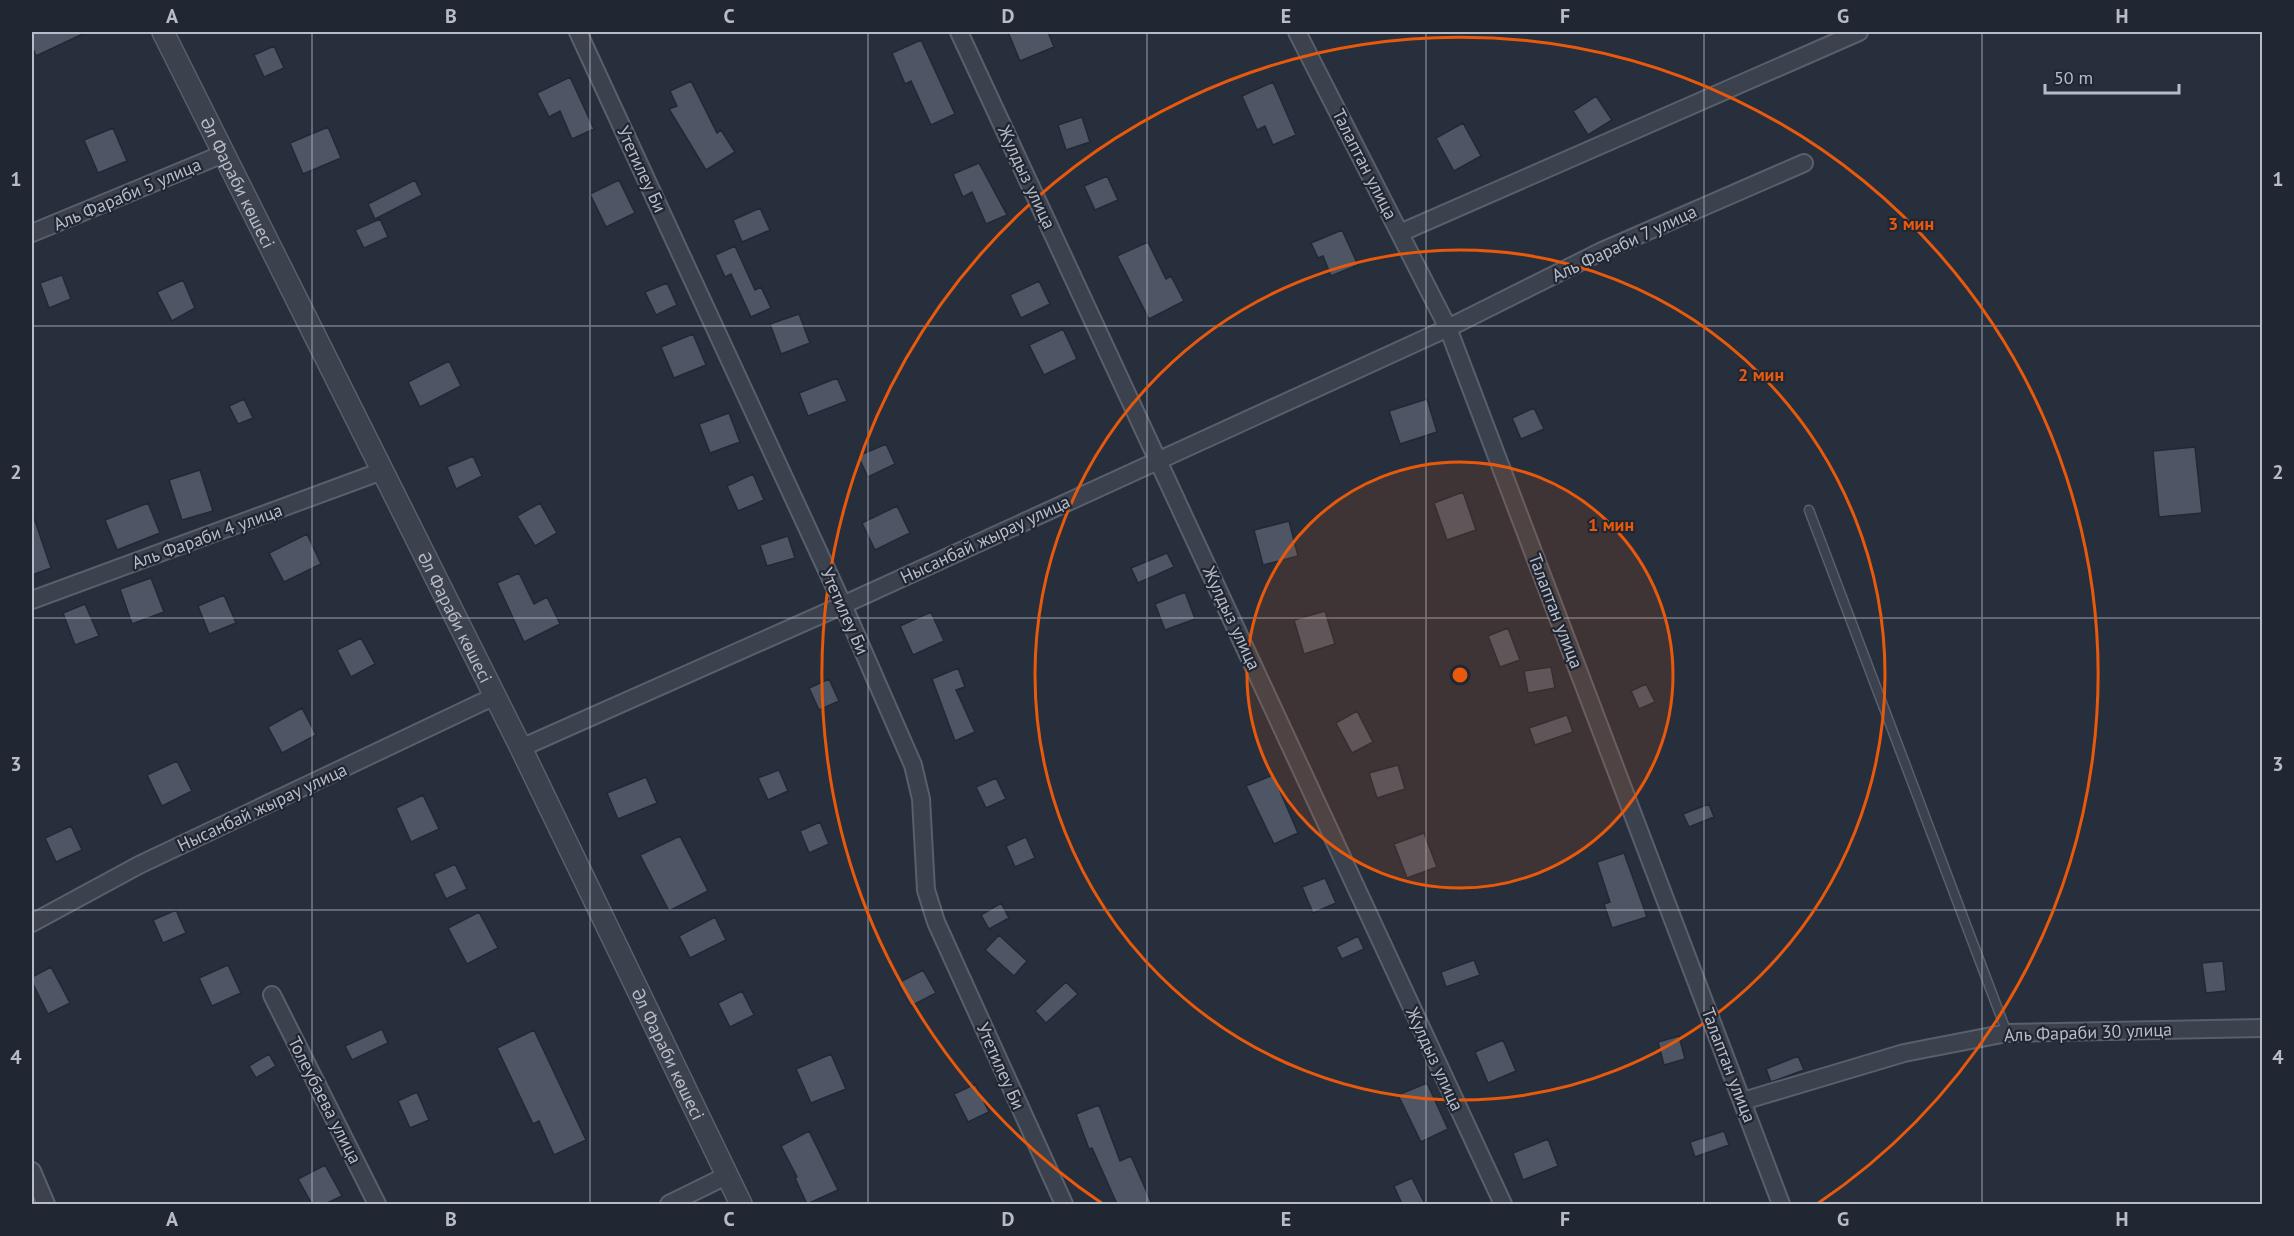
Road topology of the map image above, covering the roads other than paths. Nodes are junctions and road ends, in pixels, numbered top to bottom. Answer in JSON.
{"nodes":[{"id":1,"x":163,"y":32,"type":"edge"},
{"id":2,"x":578,"y":32,"type":"edge"},
{"id":3,"x":959,"y":32,"type":"edge"},
{"id":4,"x":1297,"y":32,"type":"edge"},
{"id":5,"x":1859,"y":32,"type":"edge"},
{"id":6,"x":223,"y":154,"type":"junction"},
{"id":7,"x":1804,"y":163,"type":"dead end"},
{"id":8,"x":32,"y":233,"type":"edge"},
{"id":9,"x":1400,"y":233,"type":"junction"},
{"id":10,"x":1448,"y":328,"type":"junction"},
{"id":11,"x":1158,"y":458,"type":"junction"},
{"id":12,"x":382,"y":471,"type":"junction"},
{"id":13,"x":1809,"y":510,"type":"dead end"},
{"id":14,"x":32,"y":600,"type":"edge"},
{"id":15,"x":843,"y":605,"type":"junction"},
{"id":16,"x":495,"y":696,"type":"junction"},
{"id":17,"x":520,"y":748,"type":"junction"},
{"id":18,"x":32,"y":923,"type":"edge"},
{"id":19,"x":272,"y":995,"type":"dead end"},
{"id":20,"x":2262,"y":1029,"type":"edge"},
{"id":21,"x":2007,"y":1033,"type":"junction"},
{"id":22,"x":1743,"y":1101,"type":"junction"},
{"id":23,"x":32,"y":1171,"type":"edge"},
{"id":24,"x":728,"y":1175,"type":"junction"},
{"id":25,"x":46,"y":1204,"type":"edge"},
{"id":26,"x":377,"y":1204,"type":"edge"},
{"id":27,"x":669,"y":1204,"type":"edge"},
{"id":28,"x":741,"y":1204,"type":"edge"},
{"id":29,"x":1064,"y":1204,"type":"edge"},
{"id":30,"x":1503,"y":1204,"type":"edge"},
{"id":31,"x":1781,"y":1204,"type":"edge"}],
"edges":[{"from":1,"to":6,"type":"street","name":"Әл Фараби көшесі"},
{"from":2,"to":15,"type":"street","name":"Утетилеу Би"},
{"from":3,"to":11,"type":"street","name":"Жулдыз улица"},
{"from":4,"to":9,"type":"street","name":"Талаптан улица"},
{"from":5,"to":9,"type":"street"},
{"from":6,"to":8,"type":"street","name":"Аль Фараби 5 улица"},
{"from":6,"to":12,"type":"street","name":"Әл Фараби көшесі"},
{"from":7,"to":10,"type":"street","name":"Аль Фараби 7 улица"},
{"from":9,"to":10,"type":"street","name":"Талаптан улица"},
{"from":10,"to":11,"type":"street","name":"Нысанбай жырау улица"},
{"from":10,"to":22,"type":"street","name":"Талаптан улица"},
{"from":11,"to":15,"type":"street","name":"Нысанбай жырау улица"},
{"from":11,"to":30,"type":"street","name":"Жулдыз улица"},
{"from":12,"to":14,"type":"street","name":"Аль Фараби 4 улица"},
{"from":12,"to":16,"type":"street","name":"Әл Фараби көшесі"},
{"from":13,"to":21,"type":"lane"},
{"from":15,"to":17,"type":"street","name":"Нысанбай жырау улица"},
{"from":15,"to":29,"type":"street","name":"Утетилеу Би"},
{"from":16,"to":17,"type":"street","name":"Әл Фараби көшесі"},
{"from":16,"to":18,"type":"street","name":"Нысанбай жырау улица"},
{"from":17,"to":24,"type":"street","name":"Әл Фараби көшесі"},
{"from":19,"to":26,"type":"street","name":"Толеубаева улица"},
{"from":20,"to":21,"type":"street","name":"Аль Фараби 30 улица"},
{"from":21,"to":22,"type":"street","name":"Аль Фараби 30 улица"},
{"from":22,"to":31,"type":"street","name":"Талаптан улица"},
{"from":23,"to":25,"type":"street"},
{"from":24,"to":27,"type":"street"},
{"from":24,"to":28,"type":"street","name":"Әл Фараби көшесі"}]}
